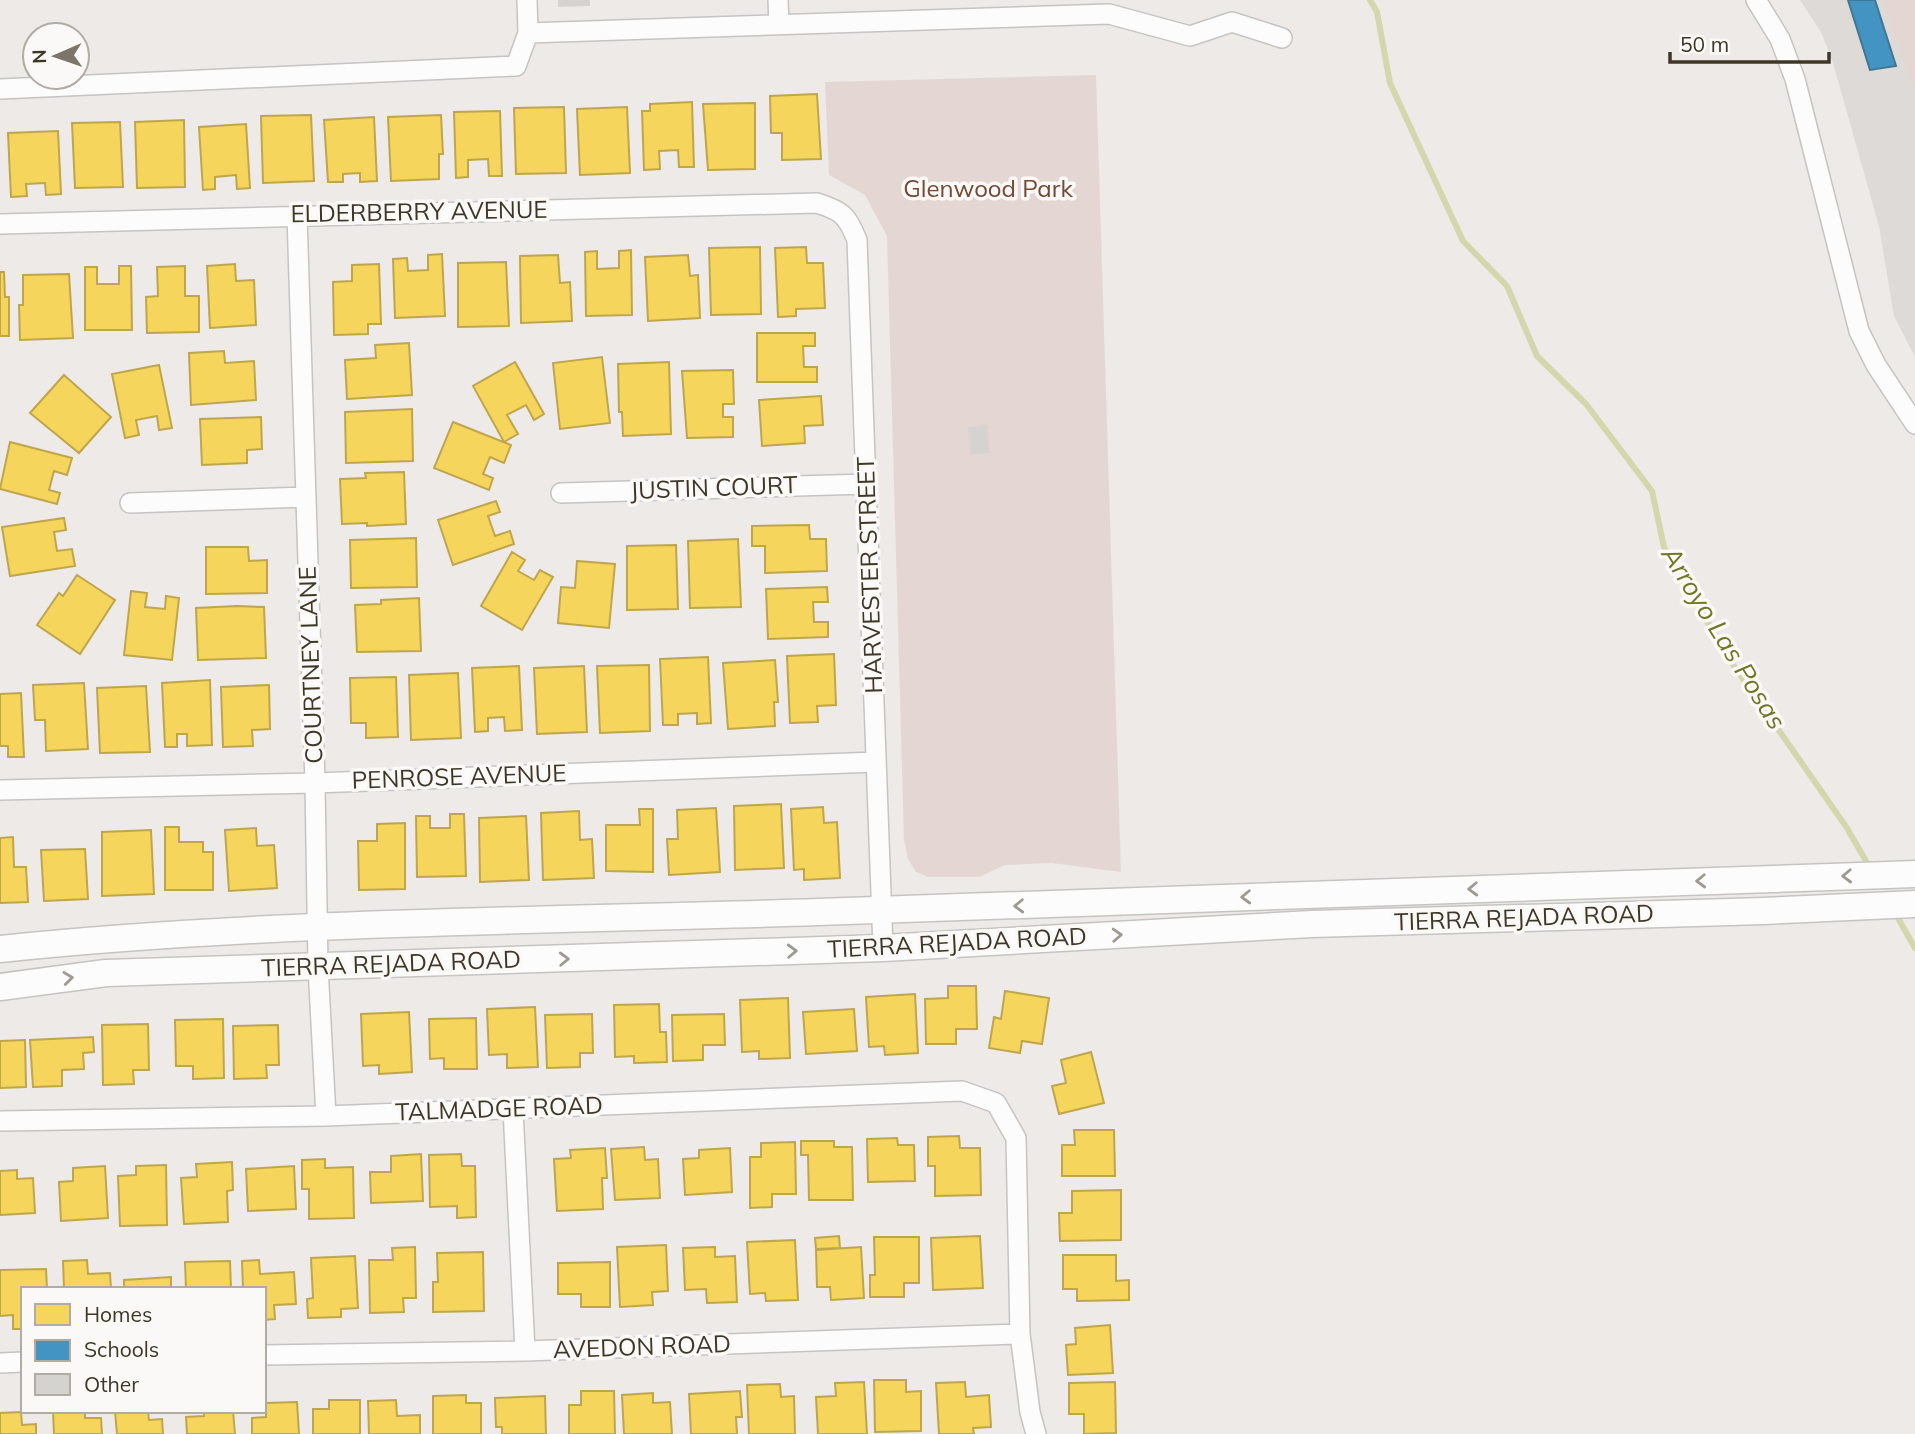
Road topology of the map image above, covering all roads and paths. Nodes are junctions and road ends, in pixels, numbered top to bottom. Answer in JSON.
{"nodes":[{"id":1,"x":527,"y":0,"type":"edge"},
{"id":2,"x":778,"y":0,"type":"edge"},
{"id":3,"x":1756,"y":0,"type":"edge"},
{"id":4,"x":779,"y":24,"type":"junction"},
{"id":5,"x":528,"y":33,"type":"junction"},
{"id":6,"x":1282,"y":38,"type":"dead end"},
{"id":7,"x":0,"y":89,"type":"edge"},
{"id":8,"x":838,"y":209,"type":"joint"},
{"id":9,"x":297,"y":215,"type":"junction"},
{"id":10,"x":0,"y":224,"type":"edge"},
{"id":11,"x":1915,"y":424,"type":"edge"},
{"id":12,"x":867,"y":484,"type":"junction"},
{"id":13,"x":561,"y":493,"type":"dead end"},
{"id":14,"x":306,"y":497,"type":"junction"},
{"id":15,"x":130,"y":503,"type":"dead end"},
{"id":16,"x":876,"y":762,"type":"junction"},
{"id":17,"x":315,"y":783,"type":"junction"},
{"id":18,"x":0,"y":790,"type":"edge"},
{"id":19,"x":1915,"y":874,"type":"edge"},
{"id":20,"x":1915,"y":904,"type":"edge"},
{"id":21,"x":881,"y":911,"type":"junction"},
{"id":22,"x":317,"y":928,"type":"junction"},
{"id":23,"x":883,"y":948,"type":"junction"},
{"id":24,"x":0,"y":949,"type":"edge"},
{"id":25,"x":318,"y":967,"type":"junction"},
{"id":26,"x":0,"y":987,"type":"edge"},
{"id":27,"x":513,"y":1109,"type":"junction"},
{"id":28,"x":326,"y":1116,"type":"junction"},
{"id":29,"x":0,"y":1121,"type":"edge"},
{"id":30,"x":1020,"y":1334,"type":"junction"},
{"id":31,"x":525,"y":1351,"type":"junction"},
{"id":32,"x":266,"y":1354,"type":"edge"},
{"id":33,"x":21,"y":1362,"type":"edge"},
{"id":34,"x":0,"y":1363,"type":"edge"},
{"id":35,"x":1036,"y":1434,"type":"edge"}],
"edges":[{"from":1,"to":5,"type":"street"},
{"from":2,"to":4,"type":"street"},
{"from":3,"to":11,"type":"street"},
{"from":4,"to":5,"type":"street"},
{"from":4,"to":6,"type":"street"},
{"from":5,"to":7,"type":"street"},
{"from":8,"to":9,"type":"street","name":"ELDERBERRY AVENUE"},
{"from":8,"to":12,"type":"street","name":"HARVESTER STREET"},
{"from":9,"to":10,"type":"street","name":"ELDERBERRY AVENUE"},
{"from":9,"to":14,"type":"street","name":"COURTNEY LANE"},
{"from":12,"to":13,"type":"street","name":"JUSTIN COURT"},
{"from":12,"to":16,"type":"street","name":"HARVESTER STREET"},
{"from":14,"to":15,"type":"street"},
{"from":14,"to":17,"type":"street","name":"COURTNEY LANE"},
{"from":16,"to":17,"type":"street","name":"PENROSE AVENUE"},
{"from":16,"to":21,"type":"street","name":"HARVESTER STREET"},
{"from":17,"to":18,"type":"street","name":"PENROSE AVENUE"},
{"from":17,"to":22,"type":"street","name":"COURTNEY LANE"},
{"from":19,"to":21,"type":"main road","name":"TIERRA REJADA ROAD","one_way":true},
{"from":23,"to":20,"type":"main road","name":"TIERRA REJADA ROAD","one_way":true},
{"from":21,"to":22,"type":"main road","name":"TIERRA REJADA ROAD"},
{"from":21,"to":23,"type":"street","name":"HARVESTER STREET"},
{"from":22,"to":24,"type":"main road","name":"TIERRA REJADA ROAD"},
{"from":22,"to":25,"type":"street","name":"COURTNEY LANE"},
{"from":25,"to":23,"type":"main road","name":"TIERRA REJADA ROAD","one_way":true},
{"from":26,"to":25,"type":"main road","name":"TIERRA REJADA ROAD","one_way":true},
{"from":25,"to":28,"type":"street","name":"COURTNEY LANE"},
{"from":27,"to":28,"type":"street","name":"TALMADGE ROAD"},
{"from":27,"to":30,"type":"street","name":"TALMADGE ROAD"},
{"from":27,"to":31,"type":"street"},
{"from":28,"to":29,"type":"street","name":"TALMADGE ROAD"},
{"from":30,"to":31,"type":"street","name":"AVEDON ROAD"},
{"from":30,"to":35,"type":"street"},
{"from":31,"to":32,"type":"street","name":"AVEDON ROAD"},
{"from":33,"to":34,"type":"street"}]}
